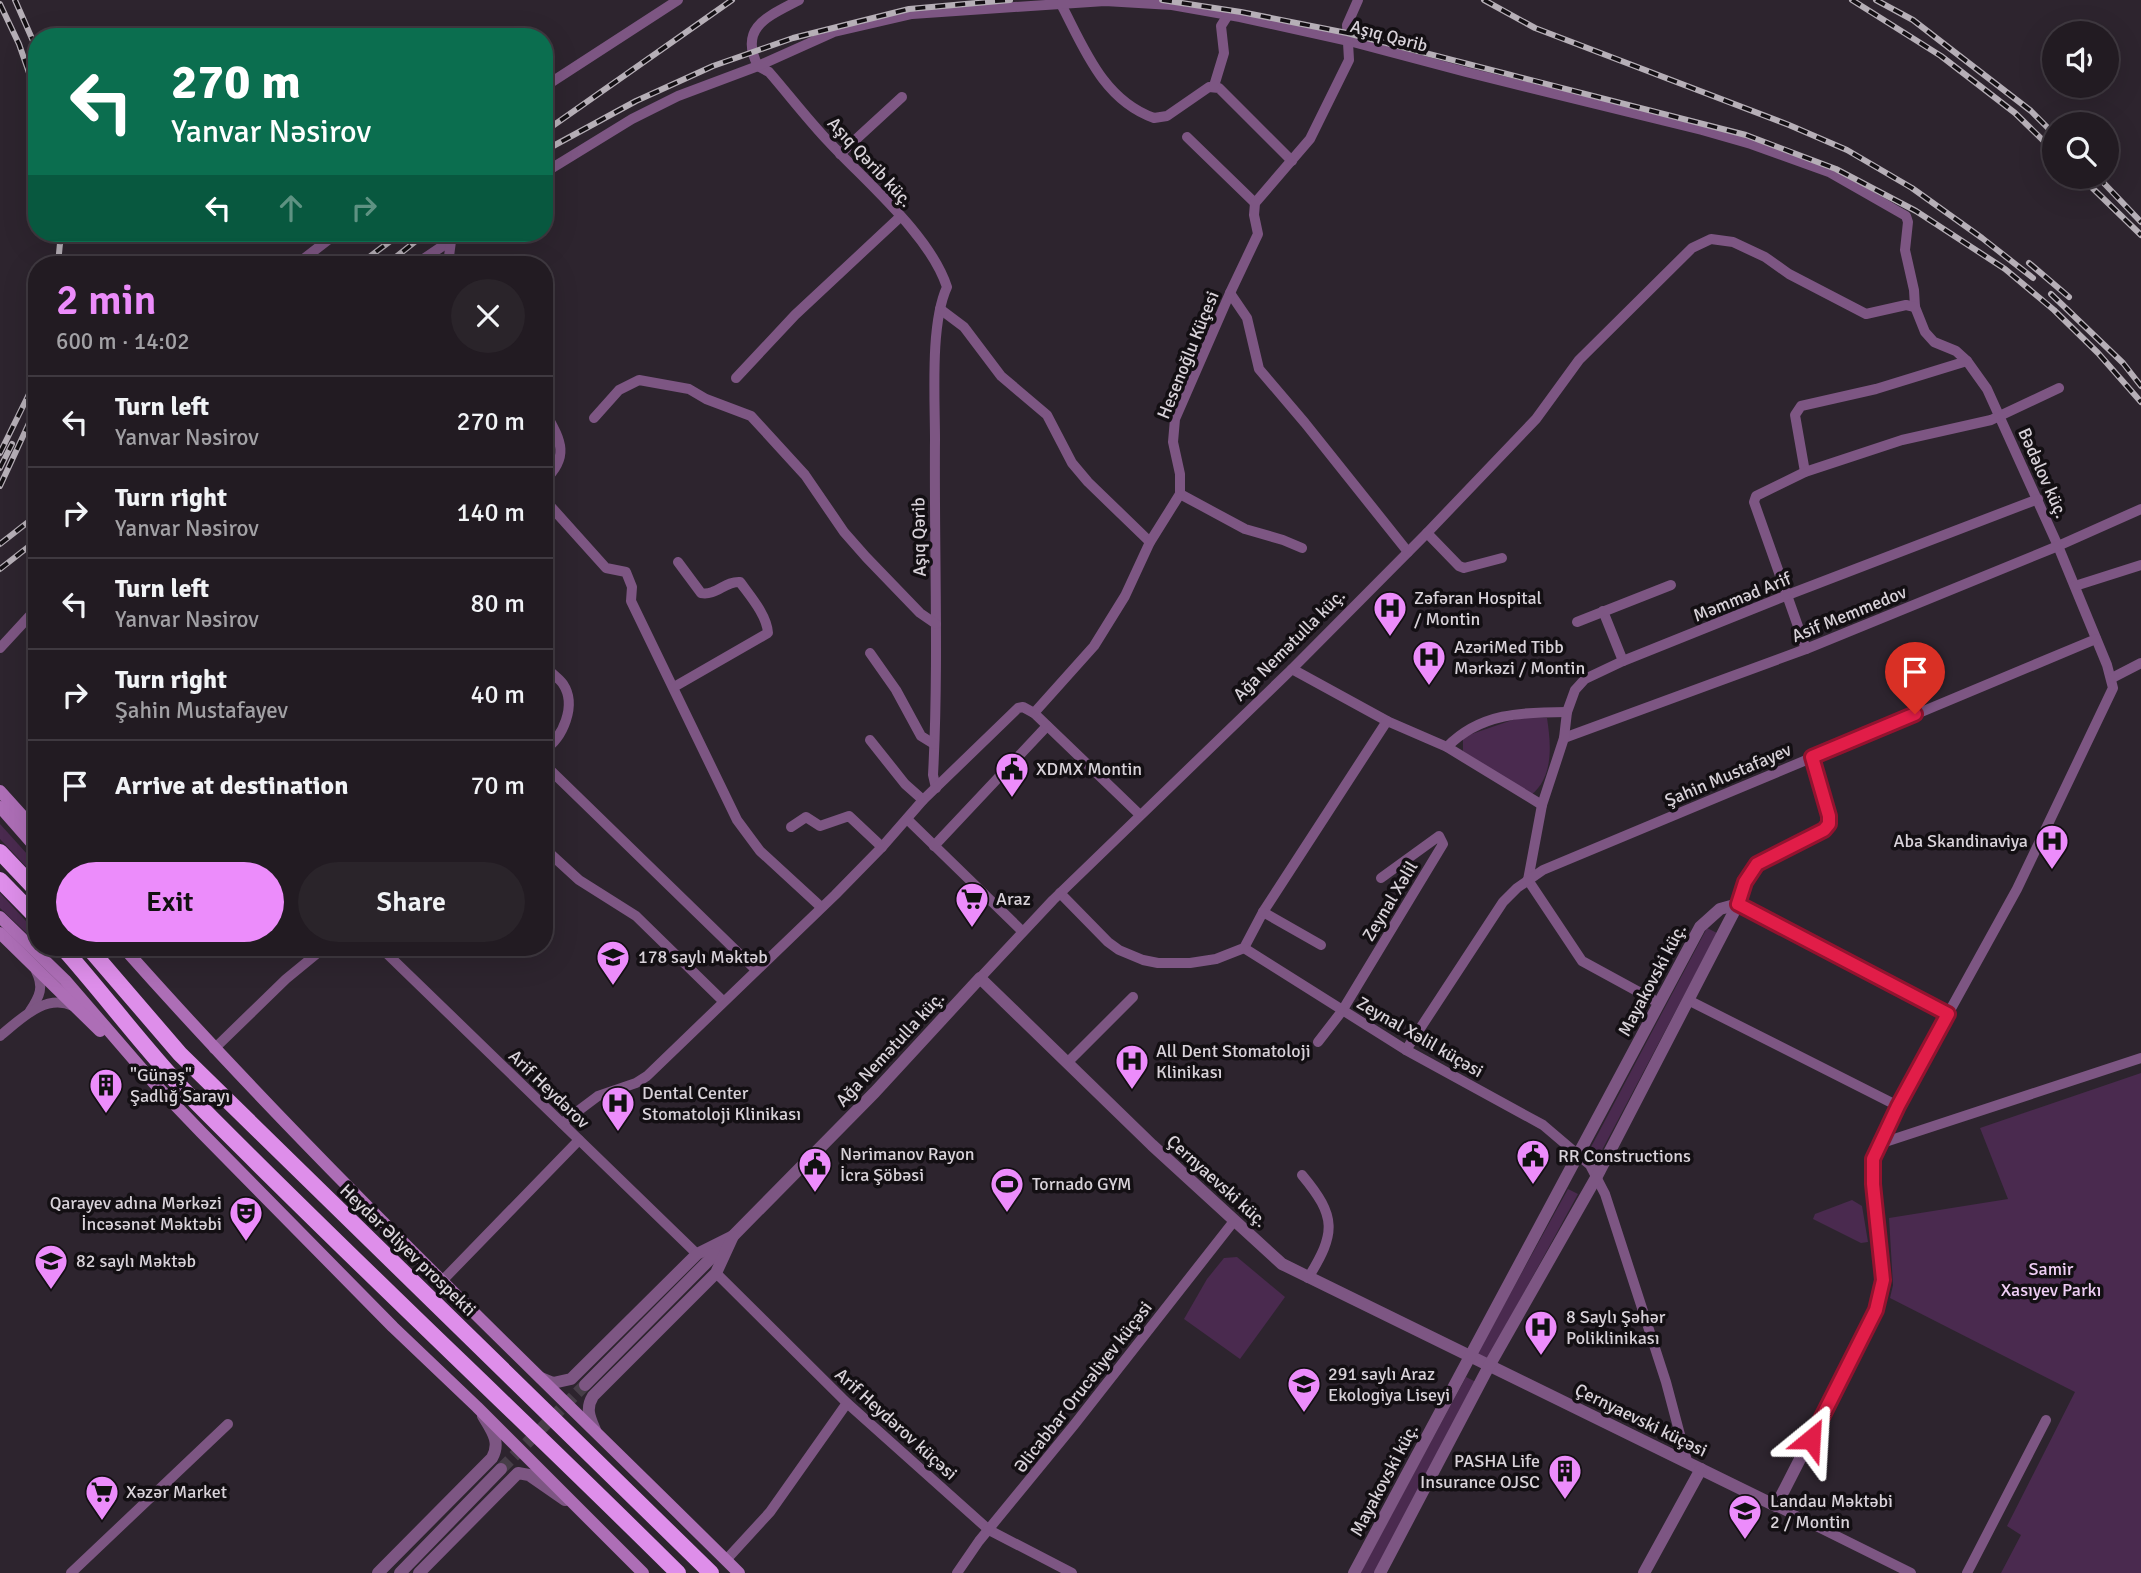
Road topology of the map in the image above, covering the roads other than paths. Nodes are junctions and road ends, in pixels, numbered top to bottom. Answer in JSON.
{"nodes":[{"id":1,"x":678,"y":0,"type":"edge"},
{"id":2,"x":799,"y":0,"type":"edge"},
{"id":3,"x":1357,"y":0,"type":"edge"},
{"id":4,"x":1061,"y":4,"type":"junction"},
{"id":5,"x":1228,"y":15,"type":"junction"},
{"id":6,"x":1349,"y":41,"type":"junction"},
{"id":7,"x":758,"y":66,"type":"junction"},
{"id":8,"x":553,"y":81,"type":"edge"},
{"id":9,"x":1214,"y":86,"type":"junction"},
{"id":10,"x":902,"y":97,"type":"dead end"},
{"id":11,"x":1187,"y":137,"type":"dead end"},
{"id":12,"x":840,"y":154,"type":"junction"},
{"id":13,"x":1292,"y":161,"type":"junction"},
{"id":14,"x":553,"y":167,"type":"edge"},
{"id":15,"x":1255,"y":203,"type":"junction"},
{"id":16,"x":900,"y":217,"type":"junction"},
{"id":17,"x":325,"y":242,"type":"edge"},
{"id":18,"x":449,"y":242,"type":"edge"},
{"id":19,"x":307,"y":256,"type":"edge"},
{"id":20,"x":428,"y":256,"type":"edge"},
{"id":21,"x":947,"y":287,"type":"joint"},
{"id":22,"x":1230,"y":293,"type":"junction"},
{"id":23,"x":1915,"y":307,"type":"junction"},
{"id":24,"x":940,"y":309,"type":"junction"},
{"id":25,"x":1967,"y":360,"type":"junction"},
{"id":26,"x":736,"y":378,"type":"dead end"},
{"id":27,"x":2059,"y":388,"type":"dead end"},
{"id":28,"x":2001,"y":415,"type":"junction"},
{"id":29,"x":593,"y":418,"type":"dead end"},
{"id":30,"x":553,"y":426,"type":"edge"},
{"id":31,"x":553,"y":470,"type":"edge"},
{"id":32,"x":1805,"y":472,"type":"junction"},
{"id":33,"x":1180,"y":494,"type":"junction"},
{"id":34,"x":2038,"y":499,"type":"junction"},
{"id":35,"x":553,"y":509,"type":"edge"},
{"id":36,"x":2141,"y":509,"type":"edge"},
{"id":37,"x":1427,"y":533,"type":"junction"},
{"id":38,"x":1150,"y":542,"type":"junction"},
{"id":39,"x":2058,"y":546,"type":"junction"},
{"id":40,"x":1302,"y":548,"type":"dead end"},
{"id":41,"x":1408,"y":552,"type":"junction"},
{"id":42,"x":1503,"y":558,"type":"dead end"},
{"id":43,"x":678,"y":562,"type":"dead end"},
{"id":44,"x":2141,"y":565,"type":"edge"},
{"id":45,"x":1671,"y":585,"type":"dead end"},
{"id":46,"x":2075,"y":586,"type":"junction"},
{"id":47,"x":1785,"y":596,"type":"junction"},
{"id":48,"x":1603,"y":611,"type":"junction"},
{"id":49,"x":28,"y":618,"type":"edge"},
{"id":50,"x":1577,"y":622,"type":"dead end"},
{"id":51,"x":936,"y":624,"type":"junction"},
{"id":52,"x":2096,"y":639,"type":"junction"},
{"id":53,"x":0,"y":648,"type":"edge"},
{"id":54,"x":1806,"y":649,"type":"junction"},
{"id":55,"x":870,"y":653,"type":"dead end"},
{"id":56,"x":1623,"y":661,"type":"junction"},
{"id":57,"x":2141,"y":663,"type":"edge"},
{"id":58,"x":1292,"y":669,"type":"junction"},
{"id":59,"x":553,"y":676,"type":"edge"},
{"id":60,"x":2112,"y":678,"type":"junction"},
{"id":61,"x":674,"y":687,"type":"junction"},
{"id":62,"x":1567,"y":712,"type":"junction"},
{"id":63,"x":1034,"y":713,"type":"junction"},
{"id":64,"x":1387,"y":721,"type":"junction"},
{"id":65,"x":1047,"y":726,"type":"junction"},
{"id":66,"x":1564,"y":738,"type":"junction"},
{"id":67,"x":870,"y":740,"type":"dead end"},
{"id":68,"x":934,"y":744,"type":"junction"},
{"id":69,"x":553,"y":745,"type":"edge"},
{"id":70,"x":1447,"y":747,"type":"junction"},
{"id":71,"x":1812,"y":757,"type":"junction"},
{"id":72,"x":553,"y":773,"type":"edge"},
{"id":73,"x":936,"y":788,"type":"junction"},
{"id":74,"x":0,"y":791,"type":"edge"},
{"id":75,"x":923,"y":800,"type":"junction"},
{"id":76,"x":1542,"y":805,"type":"junction"},
{"id":77,"x":0,"y":807,"type":"edge"},
{"id":78,"x":1139,"y":814,"type":"junction"},
{"id":79,"x":907,"y":819,"type":"junction"},
{"id":80,"x":28,"y":822,"type":"edge"},
{"id":81,"x":791,"y":827,"type":"dead end"},
{"id":82,"x":28,"y":839,"type":"edge"},
{"id":83,"x":934,"y":846,"type":"junction"},
{"id":84,"x":882,"y":847,"type":"junction"},
{"id":85,"x":0,"y":852,"type":"edge"},
{"id":86,"x":553,"y":856,"type":"edge"},
{"id":87,"x":1381,"y":878,"type":"dead end"},
{"id":88,"x":0,"y":880,"type":"edge"},
{"id":89,"x":1528,"y":880,"type":"junction"},
{"id":90,"x":28,"y":882,"type":"edge"},
{"id":91,"x":1060,"y":893,"type":"junction"},
{"id":92,"x":1738,"y":904,"type":"junction"},
{"id":93,"x":821,"y":907,"type":"junction"},
{"id":94,"x":28,"y":909,"type":"edge"},
{"id":95,"x":1263,"y":912,"type":"junction"},
{"id":96,"x":0,"y":917,"type":"edge"},
{"id":97,"x":1022,"y":931,"type":"junction"},
{"id":98,"x":0,"y":933,"type":"edge"},
{"id":99,"x":28,"y":944,"type":"edge"},
{"id":100,"x":1321,"y":945,"type":"dead end"},
{"id":101,"x":1244,"y":948,"type":"junction"},
{"id":102,"x":40,"y":956,"type":"edge"},
{"id":103,"x":70,"y":956,"type":"edge"},
{"id":104,"x":96,"y":956,"type":"edge"},
{"id":105,"x":132,"y":956,"type":"edge"},
{"id":106,"x":143,"y":956,"type":"edge"},
{"id":107,"x":314,"y":956,"type":"edge"},
{"id":108,"x":389,"y":956,"type":"edge"},
{"id":109,"x":33,"y":964,"type":"junction"},
{"id":110,"x":756,"y":970,"type":"junction"},
{"id":111,"x":980,"y":978,"type":"junction"},
{"id":112,"x":1133,"y":997,"type":"dead end"},
{"id":113,"x":1688,"y":1000,"type":"junction"},
{"id":114,"x":723,"y":1001,"type":"junction"},
{"id":115,"x":1659,"y":1003,"type":"junction"},
{"id":116,"x":76,"y":1008,"type":"junction"},
{"id":117,"x":1342,"y":1011,"type":"junction"},
{"id":118,"x":28,"y":1014,"type":"junction"},
{"id":119,"x":1948,"y":1014,"type":"junction"},
{"id":120,"x":189,"y":1020,"type":"junction"},
{"id":121,"x":0,"y":1036,"type":"edge"},
{"id":122,"x":1318,"y":1042,"type":"dead end"},
{"id":123,"x":215,"y":1049,"type":"junction"},
{"id":124,"x":1406,"y":1050,"type":"junction"},
{"id":125,"x":2141,"y":1058,"type":"edge"},
{"id":126,"x":1067,"y":1063,"type":"junction"},
{"id":127,"x":154,"y":1083,"type":"junction"},
{"id":128,"x":1898,"y":1106,"type":"junction"},
{"id":129,"x":562,"y":1123,"type":"junction"},
{"id":130,"x":579,"y":1140,"type":"junction"},
{"id":131,"x":1879,"y":1144,"type":"junction"},
{"id":132,"x":1579,"y":1155,"type":"junction"},
{"id":133,"x":1301,"y":1175,"type":"dead end"},
{"id":134,"x":1597,"y":1176,"type":"junction"},
{"id":135,"x":1234,"y":1220,"type":"junction"},
{"id":136,"x":733,"y":1236,"type":"junction"},
{"id":137,"x":697,"y":1254,"type":"junction"},
{"id":138,"x":716,"y":1273,"type":"junction"},
{"id":139,"x":1308,"y":1278,"type":"junction"},
{"id":140,"x":442,"y":1281,"type":"junction"},
{"id":141,"x":1469,"y":1355,"type":"junction"},
{"id":142,"x":1489,"y":1366,"type":"junction"},
{"id":143,"x":540,"y":1377,"type":"junction"},
{"id":144,"x":585,"y":1385,"type":"tunnel mouth"},
{"id":145,"x":846,"y":1403,"type":"junction"},
{"id":146,"x":477,"y":1407,"type":"junction"},
{"id":147,"x":2046,"y":1420,"type":"dead end"},
{"id":148,"x":228,"y":1424,"type":"dead end"},
{"id":149,"x":596,"y":1432,"type":"junction"},
{"id":150,"x":1687,"y":1461,"type":"junction"},
{"id":151,"x":501,"y":1469,"type":"tunnel mouth"},
{"id":152,"x":1701,"y":1469,"type":"junction"},
{"id":153,"x":1776,"y":1506,"type":"junction"},
{"id":154,"x":575,"y":1507,"type":"junction"},
{"id":155,"x":989,"y":1530,"type":"junction"},
{"id":156,"x":726,"y":1560,"type":"junction"},
{"id":157,"x":71,"y":1573,"type":"edge"},
{"id":158,"x":378,"y":1573,"type":"edge"},
{"id":159,"x":400,"y":1573,"type":"edge"},
{"id":160,"x":419,"y":1573,"type":"edge"},
{"id":161,"x":643,"y":1573,"type":"edge"},
{"id":162,"x":678,"y":1573,"type":"edge"},
{"id":163,"x":710,"y":1573,"type":"edge"},
{"id":164,"x":739,"y":1573,"type":"edge"},
{"id":165,"x":957,"y":1573,"type":"edge"},
{"id":166,"x":1072,"y":1573,"type":"edge"},
{"id":167,"x":1354,"y":1573,"type":"edge"},
{"id":168,"x":1380,"y":1573,"type":"edge"},
{"id":169,"x":1644,"y":1573,"type":"edge"},
{"id":170,"x":1911,"y":1573,"type":"edge"},
{"id":171,"x":1967,"y":1573,"type":"edge"}],
"edges":[{"from":1,"to":8,"type":"street"},
{"from":2,"to":7,"type":"street"},
{"from":3,"to":6,"type":"street"},
{"from":4,"to":5,"type":"street","name":"Aşıq Qərib"},
{"from":4,"to":7,"type":"street","name":"Aşıq Qərib"},
{"from":4,"to":9,"type":"street"},
{"from":5,"to":6,"type":"street","name":"Aşıq Qərib"},
{"from":5,"to":9,"type":"street"},
{"from":6,"to":13,"type":"street"},
{"from":6,"to":23,"type":"street","name":"Aşıq Qərib"},
{"from":7,"to":12,"type":"street","name":"Aşıq Qərib küç."},
{"from":7,"to":14,"type":"street","name":"Aşıq Qərib"},
{"from":9,"to":13,"type":"street"},
{"from":10,"to":12,"type":"street"},
{"from":11,"to":15,"type":"street"},
{"from":12,"to":16,"type":"street","name":"Aşıq Qərib küç."},
{"from":13,"to":15,"type":"street"},
{"from":15,"to":22,"type":"street","name":"Hesenoğlu Küçesi"},
{"from":16,"to":21,"type":"street","name":"Aşıq Qərib küç."},
{"from":16,"to":26,"type":"street"},
{"from":17,"to":19,"type":"street"},
{"from":18,"to":20,"type":"street"},
{"from":21,"to":24,"type":"street","name":"Aşıq Qərib"},
{"from":22,"to":33,"type":"street","name":"Hesenoğlu Küçesi"},
{"from":22,"to":41,"type":"street"},
{"from":23,"to":25,"type":"street","name":"Bədəlov küç."},
{"from":23,"to":37,"type":"street","name":"Ağa Nemətulla küç."},
{"from":24,"to":38,"type":"street"},
{"from":24,"to":51,"type":"street","name":"Aşıq Qərib"},
{"from":25,"to":28,"type":"street","name":"Bədəlov küç."},
{"from":25,"to":32,"type":"street"},
{"from":27,"to":28,"type":"street"},
{"from":28,"to":32,"type":"street"},
{"from":28,"to":34,"type":"street","name":"Bədəlov küç."},
{"from":29,"to":51,"type":"street"},
{"from":30,"to":31,"type":"street"},
{"from":32,"to":47,"type":"street"},
{"from":33,"to":38,"type":"street"},
{"from":33,"to":40,"type":"street"},
{"from":34,"to":39,"type":"street","name":"Bədəlov küç."},
{"from":34,"to":47,"type":"street","name":"Məmməd Arif"},
{"from":35,"to":61,"type":"street"},
{"from":36,"to":39,"type":"street","name":"Asif Memmedov"},
{"from":37,"to":41,"type":"street","name":"Ağa Nemətulla küç."},
{"from":37,"to":42,"type":"street"},
{"from":38,"to":63,"type":"street"},
{"from":39,"to":46,"type":"street","name":"Bədəlov küç."},
{"from":39,"to":54,"type":"street","name":"Asif Memmedov"},
{"from":41,"to":58,"type":"street","name":"Ağa Nemətulla küç."},
{"from":43,"to":61,"type":"street"},
{"from":44,"to":46,"type":"street"},
{"from":45,"to":48,"type":"street"},
{"from":46,"to":52,"type":"street","name":"Bədəlov küç."},
{"from":47,"to":54,"type":"street"},
{"from":47,"to":56,"type":"street","name":"Məmməd Arif"},
{"from":48,"to":50,"type":"street"},
{"from":48,"to":56,"type":"street"},
{"from":49,"to":53,"type":"street"},
{"from":51,"to":68,"type":"street","name":"Aşıq Qərib"},
{"from":52,"to":60,"type":"street","name":"Bədəlov küç."},
{"from":52,"to":71,"type":"street","name":"Şahin Mustafayev"},
{"from":54,"to":66,"type":"street","name":"Asif Memmedov"},
{"from":55,"to":68,"type":"street"},
{"from":56,"to":62,"type":"street","name":"Məmməd Arif"},
{"from":57,"to":60,"type":"street"},
{"from":58,"to":64,"type":"street"},
{"from":58,"to":78,"type":"street","name":"Ağa Nemətulla küç."},
{"from":59,"to":69,"type":"street"},
{"from":60,"to":119,"type":"street"},
{"from":61,"to":93,"type":"street"},
{"from":62,"to":66,"type":"street","name":"Məmməd Arif"},
{"from":62,"to":70,"type":"street"},
{"from":63,"to":65,"type":"street"},
{"from":63,"to":73,"type":"street"},
{"from":64,"to":70,"type":"street"},
{"from":64,"to":95,"type":"street"},
{"from":65,"to":78,"type":"street"},
{"from":65,"to":83,"type":"street"},
{"from":66,"to":76,"type":"street","name":"Məmməd Arif"},
{"from":67,"to":75,"type":"street"},
{"from":68,"to":73,"type":"street","name":"Aşıq Qərib"},
{"from":70,"to":76,"type":"street"},
{"from":71,"to":89,"type":"street","name":"Şahin Mustafayev"},
{"from":71,"to":92,"type":"street"},
{"from":72,"to":110,"type":"street"},
{"from":73,"to":75,"type":"street"},
{"from":74,"to":80,"type":"main road"},
{"from":75,"to":79,"type":"street"},
{"from":76,"to":89,"type":"street"},
{"from":77,"to":82,"type":"main road"},
{"from":78,"to":91,"type":"street","name":"Ağa Nemətulla küç."},
{"from":79,"to":83,"type":"street"},
{"from":79,"to":84,"type":"street"},
{"from":81,"to":84,"type":"street"},
{"from":83,"to":97,"type":"street"},
{"from":84,"to":93,"type":"street"},
{"from":85,"to":90,"type":"highway"},
{"from":86,"to":114,"type":"street"},
{"from":87,"to":117,"type":"street","name":"Zeynal Xəlil"},
{"from":88,"to":94,"type":"highway"},
{"from":89,"to":115,"type":"street"},
{"from":89,"to":124,"type":"street","name":"Şahin Mustafayev"},
{"from":91,"to":97,"type":"street","name":"Ağa Nemətulla küç."},
{"from":91,"to":101,"type":"street"},
{"from":92,"to":113,"type":"street"},
{"from":92,"to":115,"type":"street","name":"Mayakovski küç."},
{"from":92,"to":119,"type":"street"},
{"from":93,"to":110,"type":"street"},
{"from":95,"to":100,"type":"street"},
{"from":95,"to":101,"type":"street"},
{"from":96,"to":99,"type":"main road"},
{"from":97,"to":111,"type":"street","name":"Ağa Nemətulla küç."},
{"from":98,"to":109,"type":"main road"},
{"from":101,"to":117,"type":"street","name":"Zeynal Xəlil küçəsi"},
{"from":102,"to":127,"type":"main road"},
{"from":103,"to":162,"type":"highway"},
{"from":104,"to":163,"type":"highway","name":"Heydər Əliyev prospekti"},
{"from":105,"to":120,"type":"main road"},
{"from":106,"to":120,"type":"main road"},
{"from":107,"to":123,"type":"street"},
{"from":108,"to":129,"type":"street","name":"Arif Heydərov"},
{"from":109,"to":116,"type":"main road"},
{"from":109,"to":118,"type":"street"},
{"from":110,"to":114,"type":"street"},
{"from":111,"to":126,"type":"street","name":"Çernyaevski küç."},
{"from":111,"to":136,"type":"street","name":"Ağa Nemətulla küç."},
{"from":112,"to":126,"type":"street"},
{"from":113,"to":128,"type":"street"},
{"from":113,"to":134,"type":"street"},
{"from":114,"to":129,"type":"street"},
{"from":115,"to":132,"type":"street","name":"Mayakovski küç."},
{"from":116,"to":118,"type":"street"},
{"from":116,"to":127,"type":"main road"},
{"from":117,"to":122,"type":"street","name":"Zeynal Xəlil"},
{"from":117,"to":124,"type":"street","name":"Zeynal Xəlil küçəsi"},
{"from":118,"to":121,"type":"street"},
{"from":119,"to":128,"type":"street"},
{"from":120,"to":123,"type":"main road"},
{"from":123,"to":140,"type":"main road"},
{"from":124,"to":132,"type":"street","name":"Zeynal Xəlil küçəsi"},
{"from":125,"to":131,"type":"street"},
{"from":126,"to":135,"type":"street","name":"Çernyaevski küç."},
{"from":127,"to":146,"type":"main road"},
{"from":128,"to":131,"type":"street"},
{"from":129,"to":130,"type":"street","name":"Arif Heydərov"},
{"from":130,"to":137,"type":"street","name":"Arif Heydərov"},
{"from":130,"to":140,"type":"street"},
{"from":131,"to":153,"type":"street"},
{"from":132,"to":134,"type":"street","name":"Zeynal Xəlil küçəsi"},
{"from":132,"to":141,"type":"street","name":"Mayakovski küç."},
{"from":133,"to":139,"type":"street"},
{"from":134,"to":142,"type":"street"},
{"from":134,"to":150,"type":"street","name":"Zeynal Xəlil küçəsi"},
{"from":135,"to":139,"type":"street","name":"Çernyaevski küç."},
{"from":135,"to":155,"type":"street","name":"Əlicabbar Orucəliyev küçəsi"},
{"from":136,"to":137,"type":"street","name":"Ağa Nemətulla küç."},
{"from":136,"to":138,"type":"street","name":"Ağa Nemətulla küç."},
{"from":136,"to":144,"type":"street"},
{"from":137,"to":143,"type":"street","name":"Ağa Nemətulla küç."},
{"from":138,"to":145,"type":"street","name":"Arif Heydərov küçəsi"},
{"from":138,"to":149,"type":"street"},
{"from":139,"to":141,"type":"street","name":"Çernyaevski küç."},
{"from":140,"to":143,"type":"main road"},
{"from":141,"to":142,"type":"street","name":"Çernyaevski küçəsi"},
{"from":141,"to":167,"type":"street","name":"Mayakovski küç."},
{"from":142,"to":150,"type":"street","name":"Çernyaevski küçəsi"},
{"from":142,"to":168,"type":"street"},
{"from":143,"to":149,"type":"main road"},
{"from":145,"to":155,"type":"street","name":"Arif Heydərov küçəsi"},
{"from":145,"to":156,"type":"street"},
{"from":146,"to":154,"type":"main road"},
{"from":146,"to":158,"type":"street"},
{"from":147,"to":171,"type":"street"},
{"from":148,"to":157,"type":"street"},
{"from":149,"to":156,"type":"main road"},
{"from":150,"to":152,"type":"street","name":"Çernyaevski küçəsi"},
{"from":151,"to":159,"type":"street"},
{"from":152,"to":153,"type":"street","name":"Çernyaevski küçəsi"},
{"from":152,"to":169,"type":"street"},
{"from":153,"to":170,"type":"street"},
{"from":154,"to":160,"type":"street"},
{"from":154,"to":161,"type":"main road"},
{"from":155,"to":165,"type":"street","name":"Əlicabbar Orucəliyev küçəsi"},
{"from":155,"to":166,"type":"street","name":"Arif Heydərov küçəsi"},
{"from":156,"to":164,"type":"main road"}]}
